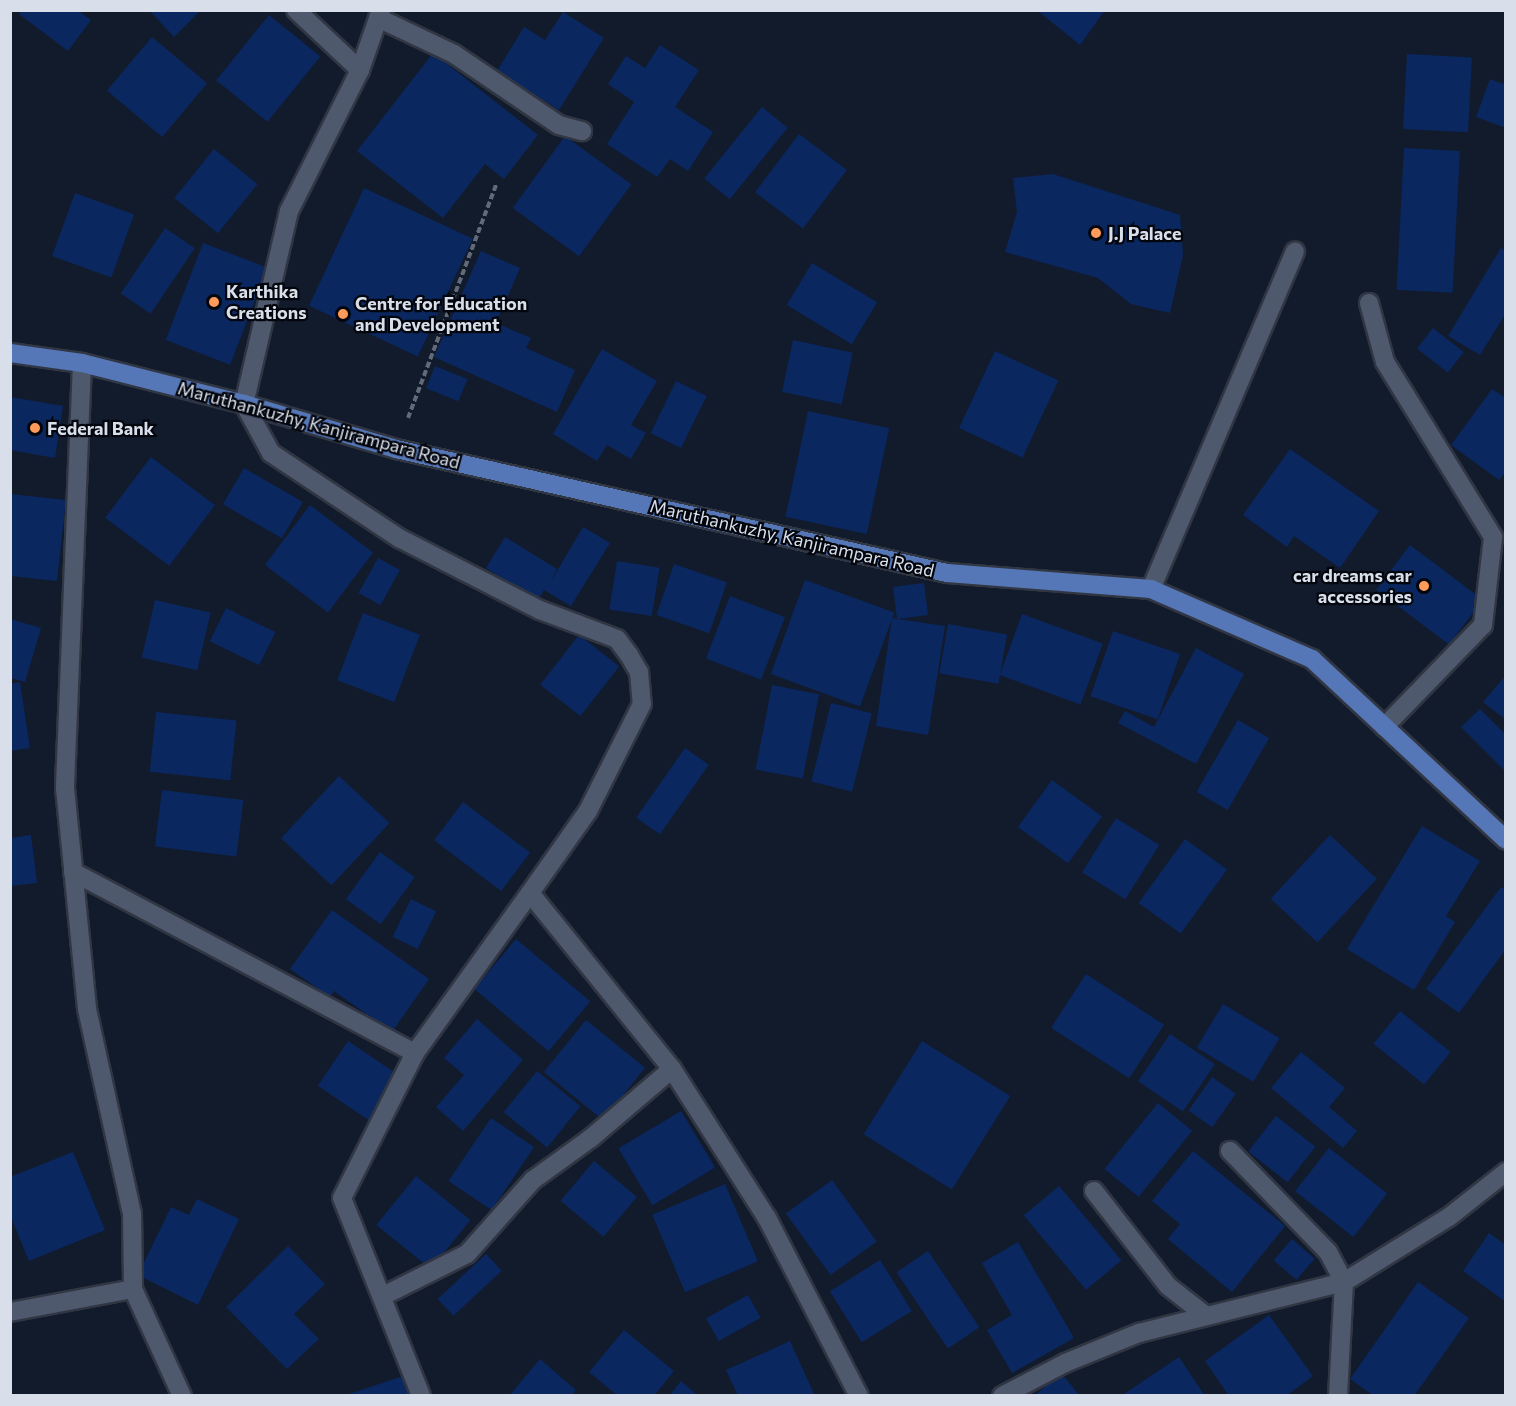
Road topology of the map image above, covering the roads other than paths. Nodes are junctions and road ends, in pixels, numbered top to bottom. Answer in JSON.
{"nodes":[{"id":1,"x":296,"y":10,"type":"edge"},
{"id":2,"x":380,"y":14,"type":"edge"},
{"id":3,"x":360,"y":70,"type":"junction"},
{"id":4,"x":582,"y":130,"type":"dead end"},
{"id":5,"x":1295,"y":251,"type":"dead end"},
{"id":6,"x":1369,"y":303,"type":"dead end"},
{"id":7,"x":10,"y":353,"type":"edge"},
{"id":8,"x":82,"y":363,"type":"junction"},
{"id":9,"x":244,"y":404,"type":"junction"},
{"id":10,"x":1151,"y":589,"type":"junction"},
{"id":11,"x":1384,"y":726,"type":"junction"},
{"id":12,"x":1506,"y":840,"type":"edge"},
{"id":13,"x":73,"y":872,"type":"junction"},
{"id":14,"x":530,"y":893,"type":"junction"},
{"id":15,"x":415,"y":1053,"type":"junction"},
{"id":16,"x":672,"y":1070,"type":"junction"},
{"id":17,"x":1230,"y":1152,"type":"dead end"},
{"id":18,"x":1506,"y":1172,"type":"edge"},
{"id":19,"x":1094,"y":1191,"type":"dead end"},
{"id":20,"x":1344,"y":1282,"type":"junction"},
{"id":21,"x":133,"y":1289,"type":"junction"},
{"id":22,"x":383,"y":1296,"type":"junction"},
{"id":23,"x":10,"y":1312,"type":"edge"},
{"id":24,"x":1205,"y":1316,"type":"junction"},
{"id":25,"x":182,"y":1395,"type":"edge"},
{"id":26,"x":421,"y":1395,"type":"edge"},
{"id":27,"x":858,"y":1395,"type":"edge"},
{"id":28,"x":1002,"y":1395,"type":"edge"},
{"id":29,"x":1338,"y":1395,"type":"edge"}],
"edges":[{"from":1,"to":3,"type":"street"},
{"from":2,"to":3,"type":"street"},
{"from":2,"to":4,"type":"street"},
{"from":3,"to":9,"type":"street"},
{"from":5,"to":10,"type":"street"},
{"from":6,"to":11,"type":"street"},
{"from":7,"to":8,"type":"main road","name":"Maruthankuzhy, Kanjirampara Road"},
{"from":8,"to":9,"type":"main road","name":"Maruthankuzhy, Kanjirampara Road"},
{"from":8,"to":13,"type":"street"},
{"from":9,"to":10,"type":"main road","name":"Maruthankuzhy, Kanjirampara Road"},
{"from":9,"to":14,"type":"street"},
{"from":10,"to":11,"type":"main road","name":"Maruthankuzhy, Kanjirampara Road"},
{"from":11,"to":12,"type":"main road","name":"Maruthankuzhy, Kanjirampara Road"},
{"from":13,"to":15,"type":"street"},
{"from":13,"to":21,"type":"street"},
{"from":14,"to":15,"type":"street"},
{"from":14,"to":16,"type":"street"},
{"from":15,"to":22,"type":"street"},
{"from":16,"to":22,"type":"street"},
{"from":16,"to":27,"type":"street"},
{"from":17,"to":20,"type":"street"},
{"from":18,"to":20,"type":"street"},
{"from":19,"to":24,"type":"street"},
{"from":20,"to":24,"type":"street"},
{"from":20,"to":29,"type":"street"},
{"from":21,"to":23,"type":"street"},
{"from":21,"to":25,"type":"street"},
{"from":22,"to":26,"type":"street"},
{"from":24,"to":28,"type":"street"}]}
